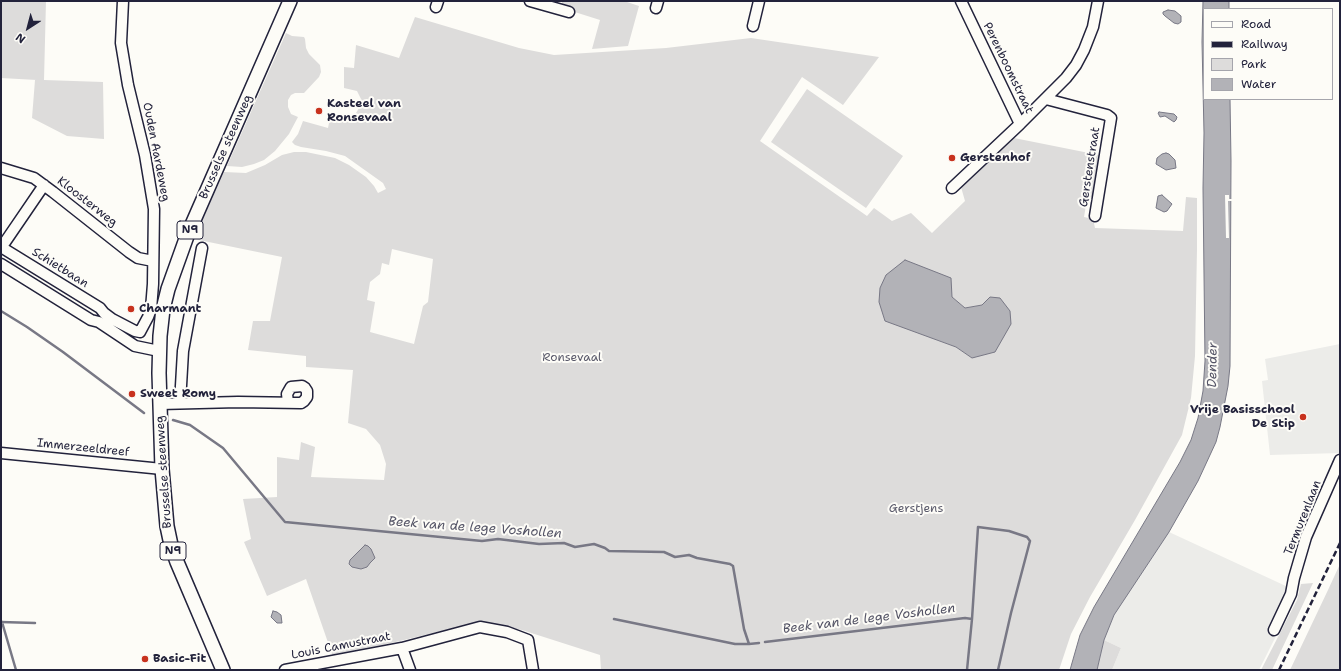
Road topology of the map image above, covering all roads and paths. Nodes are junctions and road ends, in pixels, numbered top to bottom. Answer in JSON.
{"nodes":[{"id":1,"x":123,"y":1,"type":"edge"},
{"id":2,"x":290,"y":1,"type":"edge"},
{"id":3,"x":530,"y":1,"type":"edge"},
{"id":4,"x":961,"y":1,"type":"edge"},
{"id":5,"x":1098,"y":1,"type":"edge"},
{"id":6,"x":756,"y":2,"type":"edge"},
{"id":7,"x":569,"y":12,"type":"dead end"},
{"id":8,"x":753,"y":26,"type":"dead end"},
{"id":9,"x":1046,"y":99,"type":"junction"},
{"id":10,"x":1020,"y":124,"type":"junction"},
{"id":11,"x":1,"y":168,"type":"edge"},
{"id":12,"x":44,"y":185,"type":"junction"},
{"id":13,"x":952,"y":188,"type":"dead end"},
{"id":14,"x":1095,"y":216,"type":"dead end"},
{"id":15,"x":1,"y":247,"type":"edge"},
{"id":16,"x":202,"y":248,"type":"dead end"},
{"id":17,"x":153,"y":261,"type":"junction"},
{"id":18,"x":1,"y":264,"type":"edge"},
{"id":19,"x":153,"y":284,"type":"junction"},
{"id":20,"x":168,"y":289,"type":"junction"},
{"id":21,"x":101,"y":317,"type":"junction"},
{"id":22,"x":140,"y":332,"type":"junction"},
{"id":23,"x":144,"y":348,"type":"junction"},
{"id":24,"x":159,"y":350,"type":"junction"},
{"id":25,"x":288,"y":402,"type":"dead end"},
{"id":26,"x":180,"y":403,"type":"junction"},
{"id":27,"x":160,"y":404,"type":"junction"},
{"id":28,"x":1,"y":453,"type":"edge"},
{"id":29,"x":1340,"y":460,"type":"edge"},
{"id":30,"x":162,"y":469,"type":"junction"},
{"id":31,"x":1274,"y":630,"type":"dead end"},
{"id":32,"x":402,"y":648,"type":"junction"},
{"id":33,"x":223,"y":670,"type":"edge"},
{"id":34,"x":285,"y":670,"type":"edge"},
{"id":35,"x":410,"y":670,"type":"edge"},
{"id":36,"x":533,"y":670,"type":"edge"}],
"edges":[{"from":1,"to":17,"type":"street","name":"Ouden Aardeweg"},
{"from":2,"to":20,"type":"main road","name":"Brusselse steenweg","number":"N9"},
{"from":3,"to":7,"type":"street"},
{"from":4,"to":10,"type":"street","name":"Perenboomstraat"},
{"from":5,"to":9,"type":"street"},
{"from":6,"to":8,"type":"street"},
{"from":9,"to":10,"type":"street"},
{"from":9,"to":14,"type":"street","name":"Gerstenstraat"},
{"from":10,"to":13,"type":"street"},
{"from":11,"to":12,"type":"street","name":"Kloosterweg"},
{"from":12,"to":15,"type":"street","name":"Schietbaan"},
{"from":12,"to":17,"type":"street","name":"Kloosterweg"},
{"from":15,"to":21,"type":"street","name":"Schietbaan"},
{"from":16,"to":26,"type":"street","name":"Brusselse steenweg"},
{"from":17,"to":19,"type":"street","name":"Ouden Aardeweg"},
{"from":18,"to":21,"type":"street","name":"Schietbaan"},
{"from":19,"to":20,"type":"street"},
{"from":19,"to":22,"type":"street","name":"Ouden Aardeweg"},
{"from":20,"to":24,"type":"main road","name":"Brusselse steenweg","number":"N9"},
{"from":21,"to":22,"type":"street","name":"Schietbaan"},
{"from":21,"to":23,"type":"street","name":"Schietbaan"},
{"from":22,"to":23,"type":"street"},
{"from":23,"to":24,"type":"street","name":"Schietbaan"},
{"from":24,"to":27,"type":"main road","name":"Brusselse steenweg","number":"N9"},
{"from":25,"to":26,"type":"street"},
{"from":26,"to":27,"type":"street"},
{"from":27,"to":30,"type":"main road","name":"Brusselse steenweg","number":"N9"},
{"from":28,"to":30,"type":"street","name":"Immerzeeldreef"},
{"from":29,"to":31,"type":"street","name":"Termurenlaan"},
{"from":30,"to":33,"type":"main road","name":"Brusselse steenweg","number":"N9"},
{"from":32,"to":34,"type":"street","name":"Louis Camustraat"},
{"from":32,"to":35,"type":"street","name":"Louis Camustraat"},
{"from":32,"to":36,"type":"street","name":"Louis Camustraat"}]}
